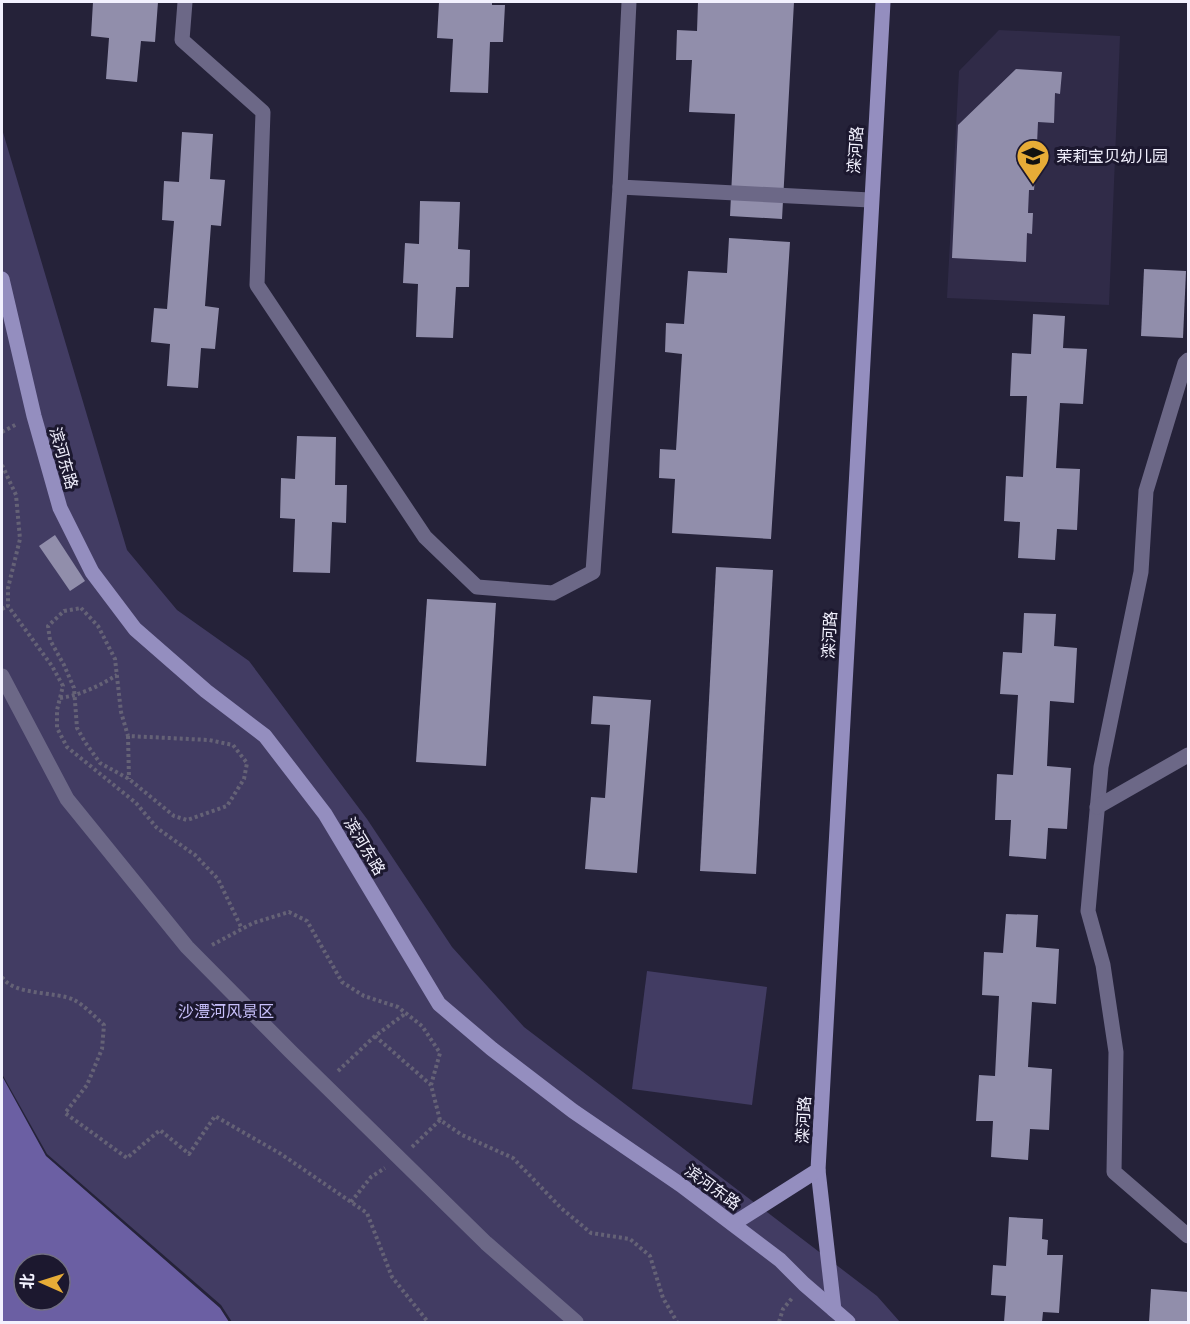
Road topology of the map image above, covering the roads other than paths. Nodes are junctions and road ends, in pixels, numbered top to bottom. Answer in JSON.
{"nodes":[{"id":1,"x":184,"y":2,"type":"edge"},
{"id":2,"x":629,"y":2,"type":"edge"},
{"id":3,"x":883,"y":2,"type":"edge"},
{"id":4,"x":620,"y":187,"type":"junction"},
{"id":5,"x":870,"y":200,"type":"junction"},
{"id":6,"x":2,"y":279,"type":"edge"},
{"id":7,"x":1188,"y":360,"type":"edge"},
{"id":8,"x":2,"y":676,"type":"edge"},
{"id":9,"x":1188,"y":755,"type":"edge"},
{"id":10,"x":1097,"y":807,"type":"junction"},
{"id":11,"x":818,"y":1170,"type":"junction"},
{"id":12,"x":733,"y":1224,"type":"junction"},
{"id":13,"x":1188,"y":1236,"type":"edge"},
{"id":14,"x":834,"y":1310,"type":"junction"},
{"id":15,"x":576,"y":1323,"type":"edge"},
{"id":16,"x":848,"y":1323,"type":"edge"}],
"edges":[{"from":1,"to":4,"type":"street"},
{"from":2,"to":4,"type":"street"},
{"from":3,"to":5,"type":"street","name":"滦河路"},
{"from":4,"to":5,"type":"street"},
{"from":5,"to":11,"type":"street","name":"滦河路"},
{"from":6,"to":12,"type":"street","name":"滨河东路"},
{"from":7,"to":10,"type":"street"},
{"from":8,"to":15,"type":"street"},
{"from":9,"to":10,"type":"street"},
{"from":10,"to":13,"type":"street"},
{"from":11,"to":12,"type":"street"},
{"from":11,"to":14,"type":"street","name":"滦河路"},
{"from":12,"to":14,"type":"street","name":"滨河东路"},
{"from":14,"to":16,"type":"street","name":"滨河东路"}]}
